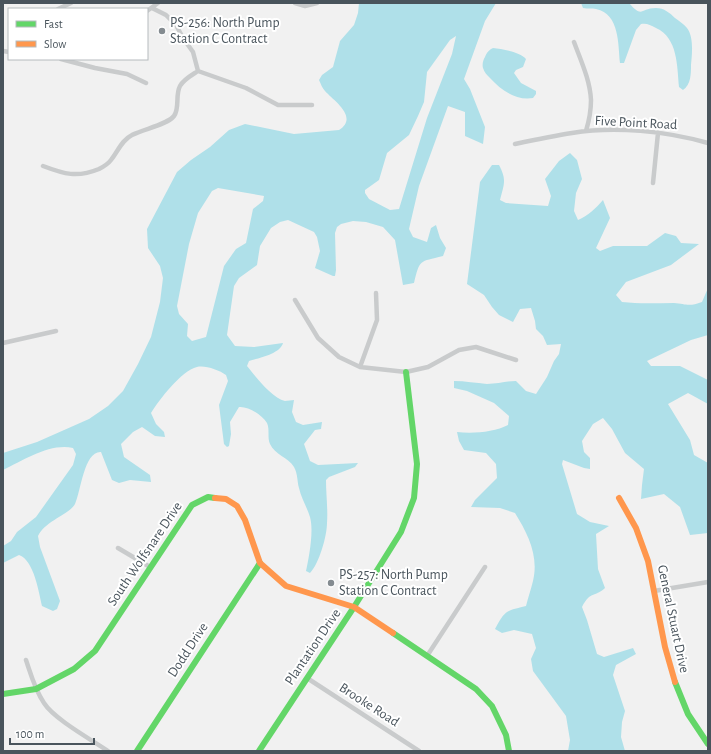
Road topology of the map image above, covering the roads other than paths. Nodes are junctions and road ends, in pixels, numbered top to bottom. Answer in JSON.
{"nodes":[{"id":1,"x":71,"y":3,"type":"edge"},
{"id":2,"x":158,"y":3,"type":"edge"},
{"id":3,"x":295,"y":3,"type":"edge"},
{"id":4,"x":317,"y":3,"type":"edge"},
{"id":5,"x":60,"y":8,"type":"edge"},
{"id":6,"x":149,"y":9,"type":"edge"},
{"id":7,"x":574,"y":42,"type":"dead end"},
{"id":8,"x":65,"y":60,"type":"edge"},
{"id":9,"x":198,"y":71,"type":"junction"},
{"id":10,"x":146,"y":83,"type":"dead end"},
{"id":11,"x":312,"y":105,"type":"dead end"},
{"id":12,"x":586,"y":131,"type":"junction"},
{"id":13,"x":658,"y":133,"type":"junction"},
{"id":14,"x":708,"y":143,"type":"edge"},
{"id":15,"x":515,"y":144,"type":"dead end"},
{"id":16,"x":43,"y":166,"type":"dead end"},
{"id":17,"x":653,"y":183,"type":"dead end"},
{"id":18,"x":376,"y":293,"type":"dead end"},
{"id":19,"x":295,"y":300,"type":"dead end"},
{"id":20,"x":56,"y":331,"type":"dead end"},
{"id":21,"x":3,"y":343,"type":"edge"},
{"id":22,"x":516,"y":360,"type":"dead end"},
{"id":23,"x":360,"y":367,"type":"junction"},
{"id":24,"x":406,"y":372,"type":"junction"},
{"id":25,"x":619,"y":498,"type":"dead end"},
{"id":26,"x":118,"y":548,"type":"dead end"},
{"id":27,"x":260,"y":563,"type":"junction"},
{"id":28,"x":150,"y":567,"type":"junction"},
{"id":29,"x":485,"y":567,"type":"dead end"},
{"id":30,"x":708,"y":582,"type":"edge"},
{"id":31,"x":654,"y":591,"type":"junction"},
{"id":32,"x":354,"y":607,"type":"junction"},
{"id":33,"x":427,"y":656,"type":"junction"},
{"id":34,"x":26,"y":660,"type":"dead end"},
{"id":35,"x":307,"y":678,"type":"junction"},
{"id":36,"x":36,"y":688,"type":"junction"},
{"id":37,"x":3,"y":694,"type":"edge"},
{"id":38,"x":708,"y":744,"type":"edge"},
{"id":39,"x":261,"y":750,"type":"edge"},
{"id":40,"x":108,"y":751,"type":"edge"},
{"id":41,"x":137,"y":751,"type":"edge"},
{"id":42,"x":419,"y":751,"type":"edge"},
{"id":43,"x":509,"y":751,"type":"edge"}],
"edges":[{"from":1,"to":5,"type":"street"},
{"from":2,"to":6,"type":"street"},
{"from":3,"to":4,"type":"street"},
{"from":6,"to":9,"type":"street"},
{"from":7,"to":12,"type":"street"},
{"from":8,"to":10,"type":"street"},
{"from":9,"to":11,"type":"street"},
{"from":9,"to":16,"type":"street"},
{"from":12,"to":13,"type":"street","name":"Five Point Road"},
{"from":12,"to":15,"type":"street","name":"Five Point Road"},
{"from":13,"to":14,"type":"street","name":"Five Point Road"},
{"from":13,"to":17,"type":"street"},
{"from":18,"to":23,"type":"street"},
{"from":19,"to":23,"type":"street"},
{"from":20,"to":21,"type":"street"},
{"from":22,"to":24,"type":"street"},
{"from":23,"to":24,"type":"street"},
{"from":24,"to":32,"type":"street","name":"Plantation Drive"},
{"from":25,"to":31,"type":"street","name":"General Stuart Drive"},
{"from":26,"to":28,"type":"street"},
{"from":27,"to":28,"type":"street","name":"South Wolfsnare Drive"},
{"from":27,"to":32,"type":"street","name":"South Wolfsnare Drive"},
{"from":27,"to":41,"type":"street","name":"Dodd Drive"},
{"from":28,"to":36,"type":"street","name":"South Wolfsnare Drive"},
{"from":29,"to":33,"type":"street"},
{"from":30,"to":31,"type":"street"},
{"from":31,"to":38,"type":"street","name":"General Stuart Drive"},
{"from":32,"to":33,"type":"street","name":"South Wolfsnare Drive"},
{"from":32,"to":35,"type":"street","name":"Plantation Drive"},
{"from":33,"to":43,"type":"street","name":"South Wolfsnare Drive"},
{"from":34,"to":36,"type":"street"},
{"from":35,"to":39,"type":"street","name":"Plantation Drive"},
{"from":35,"to":42,"type":"street","name":"Brooke Road"},
{"from":36,"to":37,"type":"street","name":"South Wolfsnare Drive"},
{"from":36,"to":40,"type":"street"}]}
